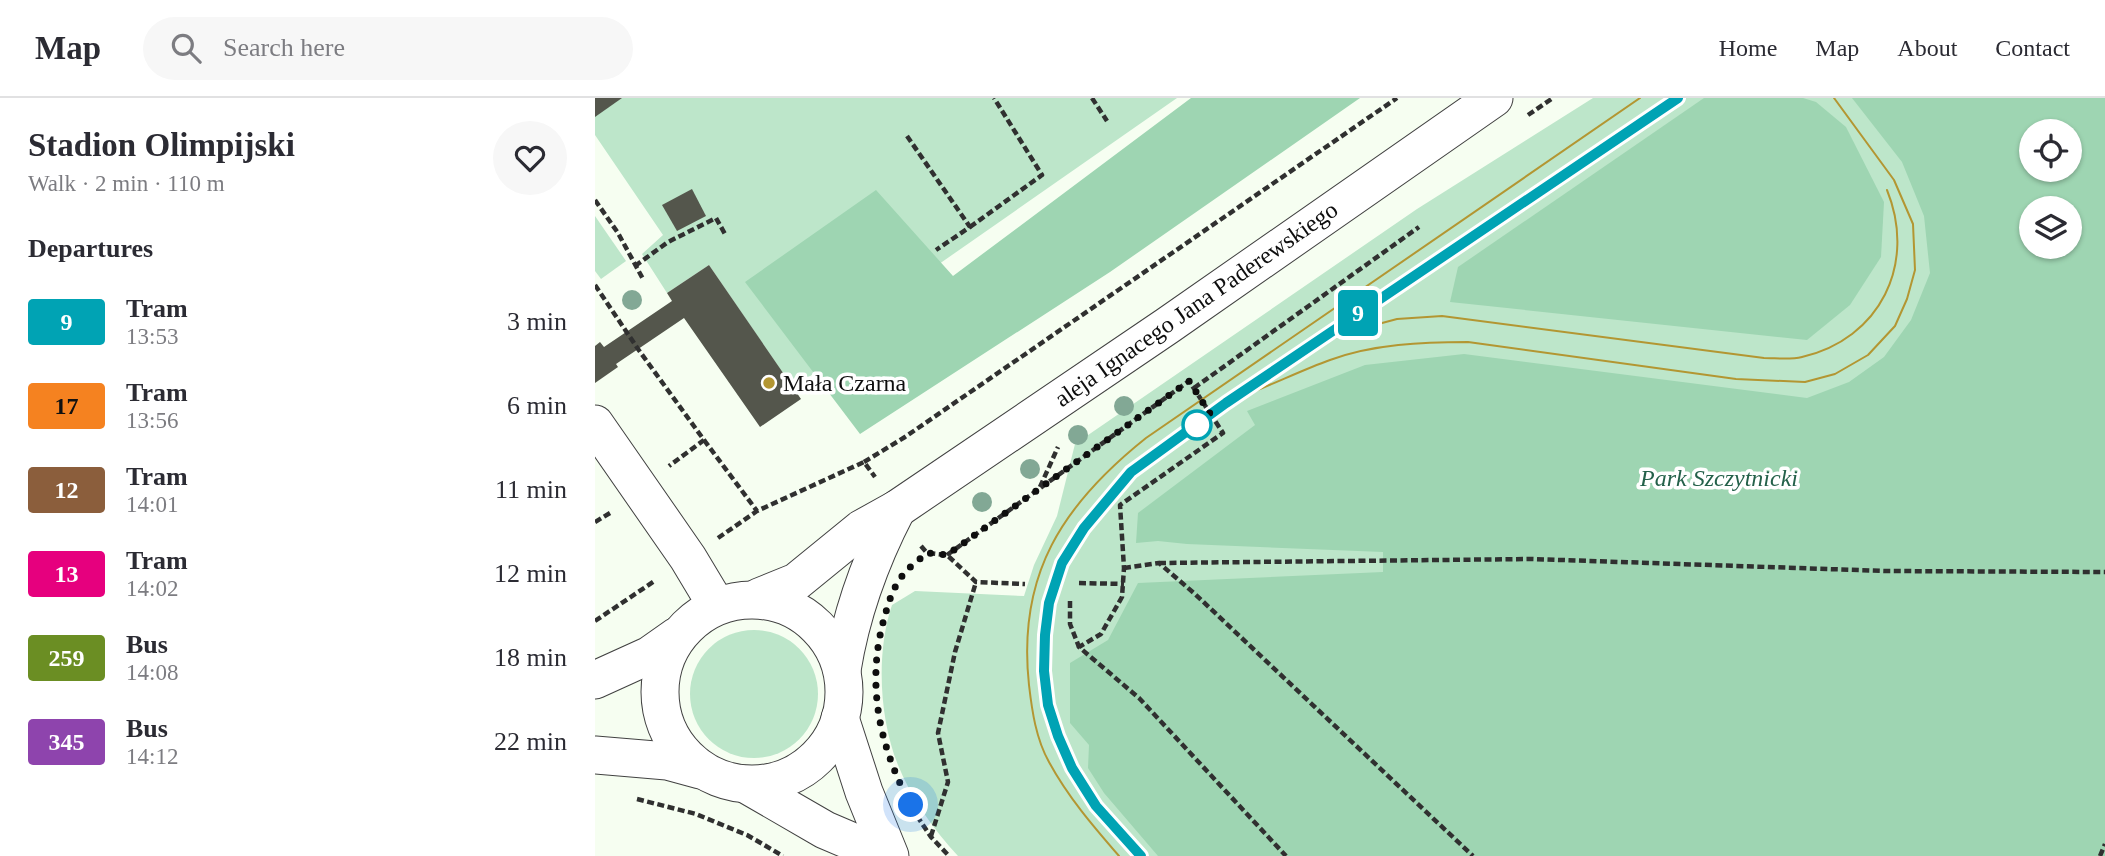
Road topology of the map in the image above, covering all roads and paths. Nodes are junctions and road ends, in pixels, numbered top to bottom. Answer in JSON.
{"nodes":[{"id":1,"x":994,"y":98,"type":"edge"},
{"id":2,"x":1092,"y":98,"type":"edge"},
{"id":3,"x":1397,"y":98,"type":"edge"},
{"id":4,"x":1494,"y":98,"type":"edge"},
{"id":5,"x":1107,"y":121,"type":"dead end"},
{"id":6,"x":907,"y":136,"type":"dead end"},
{"id":7,"x":595,"y":200,"type":"edge"},
{"id":8,"x":970,"y":227,"type":"junction"},
{"id":9,"x":1419,"y":228,"type":"dead end"},
{"id":10,"x":725,"y":234,"type":"dead end"},
{"id":11,"x":936,"y":250,"type":"dead end"},
{"id":12,"x":635,"y":266,"type":"junction"},
{"id":13,"x":643,"y":279,"type":"dead end"},
{"id":14,"x":595,"y":285,"type":"edge"},
{"id":15,"x":1194,"y":388,"type":"junction"},
{"id":16,"x":595,"y":424,"type":"edge"},
{"id":17,"x":704,"y":440,"type":"junction"},
{"id":18,"x":865,"y":462,"type":"junction"},
{"id":19,"x":626,"y":499,"type":"junction"},
{"id":20,"x":897,"y":510,"type":"junction"},
{"id":21,"x":595,"y":522,"type":"edge"},
{"id":22,"x":927,"y":553,"type":"junction"},
{"id":23,"x":947,"y":555,"type":"junction"},
{"id":24,"x":918,"y":560,"type":"dead end"},
{"id":25,"x":1159,"y":564,"type":"junction"},
{"id":26,"x":1124,"y":568,"type":"junction"},
{"id":27,"x":2105,"y":572,"type":"edge"},
{"id":28,"x":976,"y":582,"type":"junction"},
{"id":29,"x":1079,"y":583,"type":"dead end"},
{"id":30,"x":1025,"y":584,"type":"dead end"},
{"id":31,"x":1124,"y":584,"type":"junction"},
{"id":32,"x":759,"y":597,"type":"junction"},
{"id":33,"x":1070,"y":601,"type":"dead end"},
{"id":34,"x":715,"y":603,"type":"junction"},
{"id":35,"x":677,"y":636,"type":"junction"},
{"id":36,"x":1079,"y":647,"type":"junction"},
{"id":37,"x":842,"y":670,"type":"junction"},
{"id":38,"x":595,"y":680,"type":"edge"},
{"id":39,"x":840,"y":718,"type":"junction"},
{"id":40,"x":595,"y":755,"type":"edge"},
{"id":41,"x":701,"y":770,"type":"junction"},
{"id":42,"x":749,"y":786,"type":"junction"},
{"id":43,"x":629,"y":797,"type":"dead end"},
{"id":44,"x":911,"y":805,"type":"dead end"},
{"id":45,"x":931,"y":837,"type":"junction"},
{"id":46,"x":2105,"y":844,"type":"edge"},
{"id":47,"x":783,"y":856,"type":"edge"},
{"id":48,"x":888,"y":856,"type":"edge"},
{"id":49,"x":949,"y":856,"type":"edge"},
{"id":50,"x":1286,"y":856,"type":"edge"},
{"id":51,"x":1473,"y":856,"type":"edge"},
{"id":52,"x":2100,"y":856,"type":"edge"}],
"edges":[{"from":1,"to":8,"type":"path"},
{"from":2,"to":5,"type":"path"},
{"from":3,"to":18,"type":"path"},
{"from":4,"to":20,"type":"street","name":"aleja Ignacego Jana Paderewskiego"},
{"from":6,"to":8,"type":"path"},
{"from":7,"to":12,"type":"path"},
{"from":8,"to":11,"type":"path"},
{"from":9,"to":15,"type":"path"},
{"from":10,"to":12,"type":"path"},
{"from":12,"to":13,"type":"path"},
{"from":14,"to":17,"type":"path"},
{"from":15,"to":23,"type":"path"},
{"from":15,"to":26,"type":"path"},
{"from":16,"to":19,"type":"street"},
{"from":17,"to":18,"type":"path"},
{"from":17,"to":19,"type":"path"},
{"from":18,"to":20,"type":"path"},
{"from":19,"to":21,"type":"path"},
{"from":19,"to":34,"type":"street"},
{"from":20,"to":22,"type":"path"},
{"from":20,"to":32,"type":"street","name":"aleja Ignacego Jana Paderewskiego"},
{"from":20,"to":37,"type":"street"},
{"from":22,"to":23,"type":"path"},
{"from":22,"to":24,"type":"path"},
{"from":23,"to":28,"type":"path"},
{"from":25,"to":26,"type":"path"},
{"from":25,"to":27,"type":"path"},
{"from":25,"to":51,"type":"path"},
{"from":26,"to":31,"type":"path"},
{"from":28,"to":30,"type":"path"},
{"from":28,"to":45,"type":"path"},
{"from":29,"to":31,"type":"path"},
{"from":31,"to":36,"type":"path"},
{"from":32,"to":34,"type":"street"},
{"from":32,"to":37,"type":"street"},
{"from":33,"to":36,"type":"path"},
{"from":34,"to":35,"type":"street"},
{"from":35,"to":38,"type":"street"},
{"from":35,"to":41,"type":"street"},
{"from":36,"to":50,"type":"path"},
{"from":37,"to":39,"type":"street"},
{"from":39,"to":42,"type":"street"},
{"from":39,"to":48,"type":"street"},
{"from":40,"to":41,"type":"street"},
{"from":41,"to":42,"type":"street"},
{"from":42,"to":48,"type":"street"},
{"from":43,"to":47,"type":"path"},
{"from":44,"to":45,"type":"path"},
{"from":45,"to":49,"type":"path"},
{"from":46,"to":52,"type":"path"}]}
